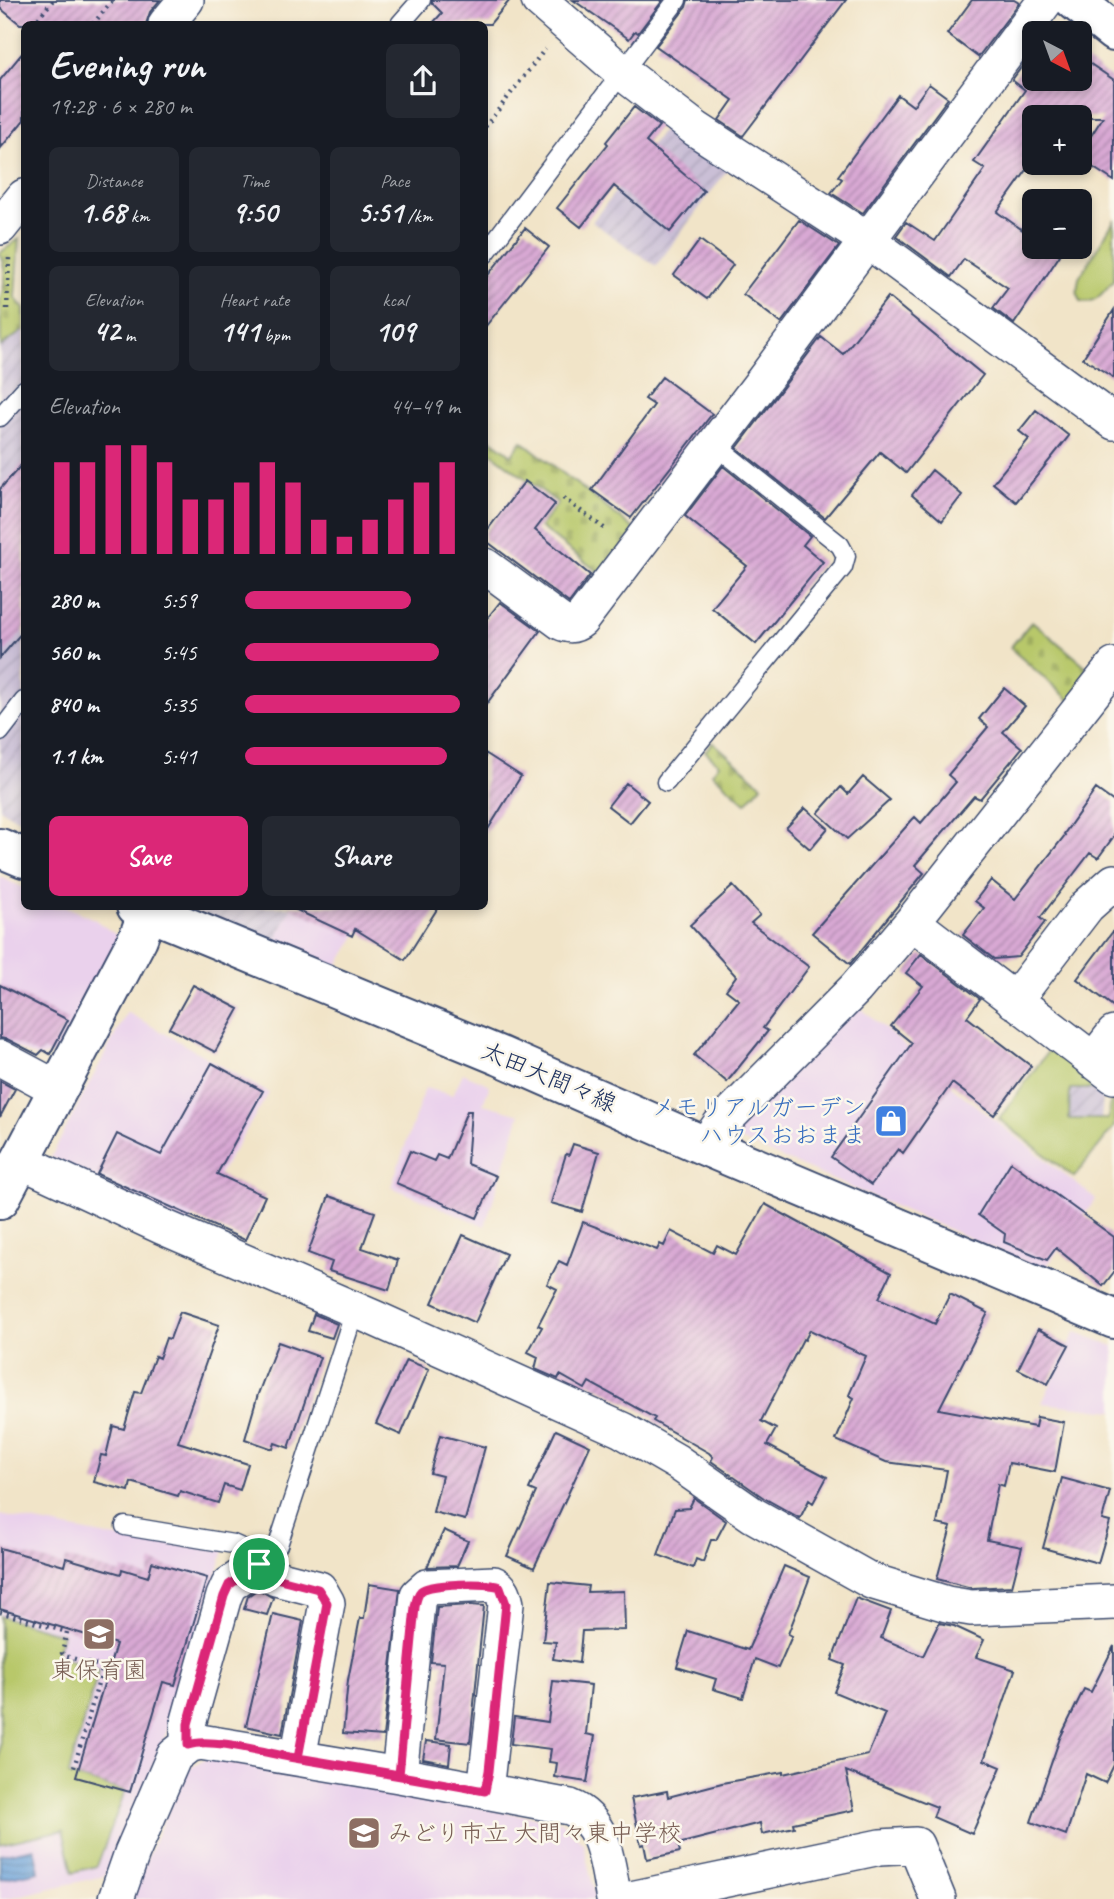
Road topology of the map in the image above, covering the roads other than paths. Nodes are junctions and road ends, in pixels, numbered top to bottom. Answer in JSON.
{"nodes":[{"id":1,"x":186,"y":0,"type":"edge"},
{"id":2,"x":421,"y":0,"type":"edge"},
{"id":3,"x":539,"y":0,"type":"edge"},
{"id":4,"x":677,"y":0,"type":"edge"},
{"id":5,"x":1046,"y":0,"type":"edge"},
{"id":6,"x":1074,"y":0,"type":"edge"},
{"id":7,"x":168,"y":21,"type":"edge"},
{"id":8,"x":403,"y":21,"type":"edge"},
{"id":9,"x":1114,"y":32,"type":"edge"},
{"id":10,"x":623,"y":73,"type":"junction"},
{"id":11,"x":21,"y":203,"type":"edge"},
{"id":12,"x":2,"y":238,"type":"edge"},
{"id":13,"x":867,"y":240,"type":"junction"},
{"id":14,"x":488,"y":250,"type":"edge"},
{"id":15,"x":21,"y":393,"type":"edge"},
{"id":16,"x":0,"y":417,"type":"edge"},
{"id":17,"x":1114,"y":422,"type":"edge"},
{"id":18,"x":715,"y":444,"type":"junction"},
{"id":19,"x":488,"y":568,"type":"edge"},
{"id":20,"x":1114,"y":666,"type":"edge"},
{"id":21,"x":21,"y":705,"type":"edge"},
{"id":22,"x":0,"y":732,"type":"edge"},
{"id":23,"x":666,"y":782,"type":"dead end"},
{"id":24,"x":0,"y":848,"type":"edge"},
{"id":25,"x":21,"y":857,"type":"edge"},
{"id":26,"x":1114,"y":882,"type":"edge"},
{"id":27,"x":145,"y":910,"type":"edge"},
{"id":28,"x":150,"y":910,"type":"edge"},
{"id":29,"x":912,"y":922,"type":"junction"},
{"id":30,"x":1014,"y":1001,"type":"junction"},
{"id":31,"x":1107,"y":1057,"type":"edge"},
{"id":32,"x":0,"y":1058,"type":"edge"},
{"id":33,"x":58,"y":1089,"type":"junction"},
{"id":34,"x":705,"y":1146,"type":"junction"},
{"id":35,"x":21,"y":1161,"type":"junction"},
{"id":36,"x":0,"y":1199,"type":"edge"},
{"id":37,"x":355,"y":1310,"type":"junction"},
{"id":38,"x":1114,"y":1319,"type":"edge"},
{"id":39,"x":125,"y":1527,"type":"dead end"},
{"id":40,"x":259,"y":1564,"type":"junction"},
{"id":41,"x":1114,"y":1602,"type":"edge"},
{"id":42,"x":188,"y":1745,"type":"junction"},
{"id":43,"x":298,"y":1758,"type":"junction"},
{"id":44,"x":399,"y":1775,"type":"junction"},
{"id":45,"x":485,"y":1791,"type":"junction"},
{"id":46,"x":116,"y":1899,"type":"edge"},
{"id":47,"x":614,"y":1899,"type":"edge"},
{"id":48,"x":631,"y":1899,"type":"edge"},
{"id":49,"x":938,"y":1899,"type":"edge"}],
"edges":[{"from":1,"to":7,"type":"street"},
{"from":2,"to":8,"type":"lane"},
{"from":3,"to":10,"type":"street"},
{"from":4,"to":10,"type":"lane"},
{"from":5,"to":13,"type":"street"},
{"from":6,"to":9,"type":"main road"},
{"from":10,"to":13,"type":"street"},
{"from":10,"to":14,"type":"lane"},
{"from":11,"to":12,"type":"street"},
{"from":13,"to":17,"type":"street"},
{"from":13,"to":18,"type":"street"},
{"from":15,"to":16,"type":"lane"},
{"from":18,"to":19,"type":"street"},
{"from":18,"to":23,"type":"lane"},
{"from":20,"to":29,"type":"street"},
{"from":21,"to":22,"type":"lane"},
{"from":24,"to":25,"type":"main road"},
{"from":26,"to":30,"type":"street"},
{"from":27,"to":33,"type":"main road"},
{"from":28,"to":34,"type":"main road","name":"太田大間々線"},
{"from":29,"to":30,"type":"street"},
{"from":29,"to":34,"type":"street"},
{"from":30,"to":31,"type":"street"},
{"from":32,"to":33,"type":"street"},
{"from":33,"to":35,"type":"main road"},
{"from":34,"to":38,"type":"main road","name":"太田大間々線"},
{"from":35,"to":36,"type":"main road"},
{"from":35,"to":37,"type":"street"},
{"from":37,"to":40,"type":"lane"},
{"from":37,"to":41,"type":"street"},
{"from":39,"to":40,"type":"lane"},
{"from":40,"to":42,"type":"street"},
{"from":40,"to":43,"type":"street"},
{"from":42,"to":43,"type":"street"},
{"from":42,"to":46,"type":"street"},
{"from":43,"to":44,"type":"street"},
{"from":44,"to":45,"type":"street"},
{"from":44,"to":45,"type":"street"},
{"from":45,"to":47,"type":"street"},
{"from":48,"to":49,"type":"street"}]}
